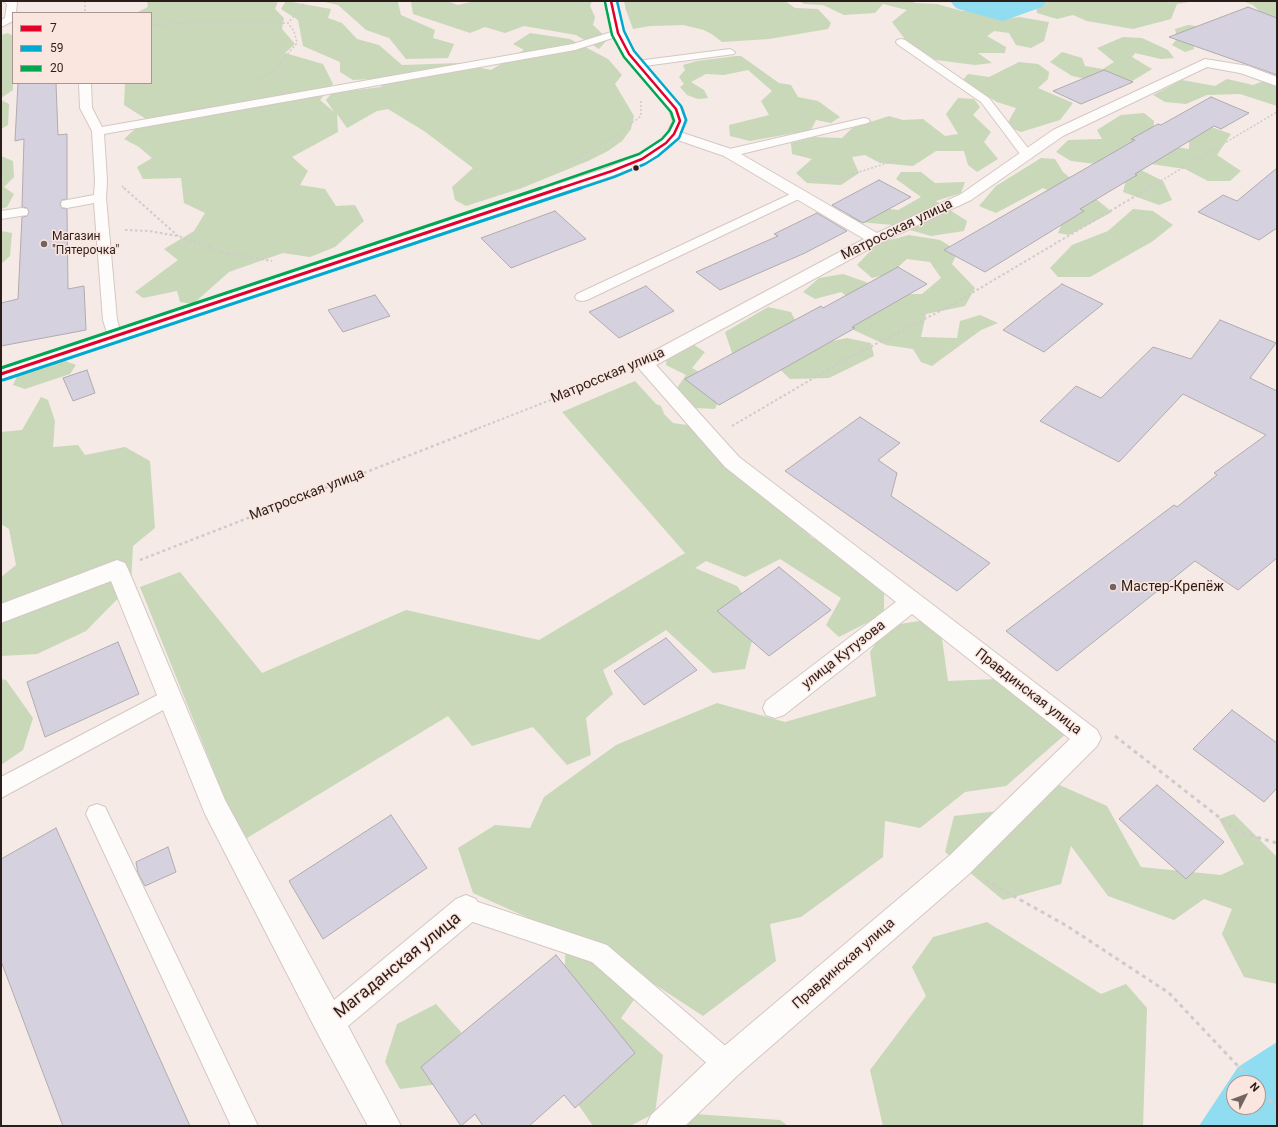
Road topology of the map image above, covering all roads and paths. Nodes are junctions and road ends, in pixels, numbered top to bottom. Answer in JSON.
{"nodes":[{"id":1,"x":8,"y":1,"type":"edge"},
{"id":2,"x":85,"y":1,"type":"edge"},
{"id":3,"x":306,"y":1,"type":"edge"},
{"id":4,"x":611,"y":1,"type":"edge"},
{"id":5,"x":85,"y":12,"type":"edge"},
{"id":6,"x":288,"y":23,"type":"junction"},
{"id":7,"x":1,"y":24,"type":"edge"},
{"id":8,"x":152,"y":25,"type":"edge"},
{"id":9,"x":618,"y":33,"type":"junction"},
{"id":10,"x":901,"y":42,"type":"dead end"},
{"id":11,"x":730,"y":52,"type":"dead end"},
{"id":12,"x":637,"y":64,"type":"junction"},
{"id":13,"x":1277,"y":82,"type":"edge"},
{"id":14,"x":85,"y":84,"type":"edge"},
{"id":15,"x":253,"y":84,"type":"dead end"},
{"id":16,"x":641,"y":96,"type":"dead end"},
{"id":17,"x":1277,"y":112,"type":"edge"},
{"id":18,"x":864,"y":121,"type":"dead end"},
{"id":19,"x":98,"y":131,"type":"junction"},
{"id":20,"x":674,"y":134,"type":"junction"},
{"id":21,"x":728,"y":153,"type":"junction"},
{"id":22,"x":1027,"y":155,"type":"junction"},
{"id":23,"x":897,"y":160,"type":"dead end"},
{"id":24,"x":565,"y":164,"type":"dead end"},
{"id":25,"x":806,"y":176,"type":"dead end"},
{"id":26,"x":101,"y":181,"type":"junction"},
{"id":27,"x":799,"y":194,"type":"junction"},
{"id":28,"x":100,"y":198,"type":"junction"},
{"id":29,"x":67,"y":204,"type":"dead end"},
{"id":30,"x":22,"y":212,"type":"dead end"},
{"id":31,"x":1,"y":215,"type":"edge"},
{"id":32,"x":102,"y":230,"type":"junction"},
{"id":33,"x":178,"y":236,"type":"junction"},
{"id":34,"x":876,"y":239,"type":"junction"},
{"id":35,"x":273,"y":261,"type":"dead end"},
{"id":36,"x":582,"y":297,"type":"dead end"},
{"id":37,"x":115,"y":336,"type":"junction"},
{"id":38,"x":644,"y":364,"type":"junction"},
{"id":39,"x":1,"y":374,"type":"edge"},
{"id":40,"x":711,"y":438,"type":"junction"},
{"id":41,"x":117,"y":569,"type":"junction"},
{"id":42,"x":912,"y":602,"type":"junction"},
{"id":43,"x":1,"y":614,"type":"edge"},
{"id":44,"x":169,"y":697,"type":"junction"},
{"id":45,"x":775,"y":708,"type":"dead end"},
{"id":46,"x":1114,"y":736,"type":"dead end"},
{"id":47,"x":1,"y":788,"type":"edge"},
{"id":48,"x":97,"y":814,"type":"dead end"},
{"id":49,"x":1277,"y":843,"type":"edge"},
{"id":50,"x":959,"y":865,"type":"junction"},
{"id":51,"x":466,"y":910,"type":"joint"},
{"id":52,"x":329,"y":1022,"type":"junction"},
{"id":53,"x":727,"y":1064,"type":"junction"},
{"id":54,"x":1246,"y":1075,"type":"edge"},
{"id":55,"x":1266,"y":1096,"type":"edge"},
{"id":56,"x":1277,"y":1108,"type":"edge"},
{"id":57,"x":245,"y":1126,"type":"edge"},
{"id":58,"x":385,"y":1126,"type":"edge"},
{"id":59,"x":662,"y":1126,"type":"edge"}],
"edges":[{"from":1,"to":7,"type":"lane"},
{"from":2,"to":5,"type":"path"},
{"from":3,"to":6,"type":"path"},
{"from":4,"to":9,"type":"street"},
{"from":6,"to":8,"type":"path"},
{"from":6,"to":15,"type":"path"},
{"from":9,"to":12,"type":"street"},
{"from":9,"to":19,"type":"lane"},
{"from":10,"to":22,"type":"lane"},
{"from":11,"to":12,"type":"lane"},
{"from":12,"to":20,"type":"street"},
{"from":13,"to":22,"type":"street","name":"Матросская улица"},
{"from":14,"to":19,"type":"lane"},
{"from":16,"to":24,"type":"path"},
{"from":17,"to":40,"type":"path"},
{"from":18,"to":21,"type":"lane"},
{"from":19,"to":26,"type":"lane"},
{"from":20,"to":21,"type":"street"},
{"from":20,"to":37,"type":"street"},
{"from":21,"to":27,"type":"street"},
{"from":22,"to":34,"type":"street","name":"Матросская улица"},
{"from":23,"to":25,"type":"path"},
{"from":26,"to":28,"type":"lane"},
{"from":26,"to":33,"type":"path"},
{"from":27,"to":34,"type":"street"},
{"from":27,"to":36,"type":"lane"},
{"from":28,"to":29,"type":"lane"},
{"from":28,"to":32,"type":"lane"},
{"from":30,"to":31,"type":"lane"},
{"from":32,"to":33,"type":"path"},
{"from":32,"to":37,"type":"lane"},
{"from":33,"to":35,"type":"path"},
{"from":34,"to":38,"type":"street","name":"Матросская улица"},
{"from":37,"to":39,"type":"street"},
{"from":38,"to":40,"type":"street","name":"Правдинская улица"},
{"from":38,"to":41,"type":"path","name":"Матросская улица"},
{"from":40,"to":42,"type":"street","name":"Правдинская улица"},
{"from":41,"to":43,"type":"street"},
{"from":41,"to":44,"type":"street"},
{"from":42,"to":45,"type":"street","name":"улица Кутузова"},
{"from":42,"to":50,"type":"street","name":"Правдинская улица"},
{"from":44,"to":47,"type":"lane"},
{"from":44,"to":52,"type":"street"},
{"from":46,"to":49,"type":"path"},
{"from":48,"to":57,"type":"lane"},
{"from":50,"to":53,"type":"street","name":"Правдинская улица"},
{"from":50,"to":54,"type":"path"},
{"from":51,"to":52,"type":"street","name":"Магаданская улица"},
{"from":51,"to":53,"type":"lane"},
{"from":52,"to":58,"type":"street"},
{"from":53,"to":59,"type":"street","name":"Правдинская улица"},
{"from":55,"to":56,"type":"path"}]}
